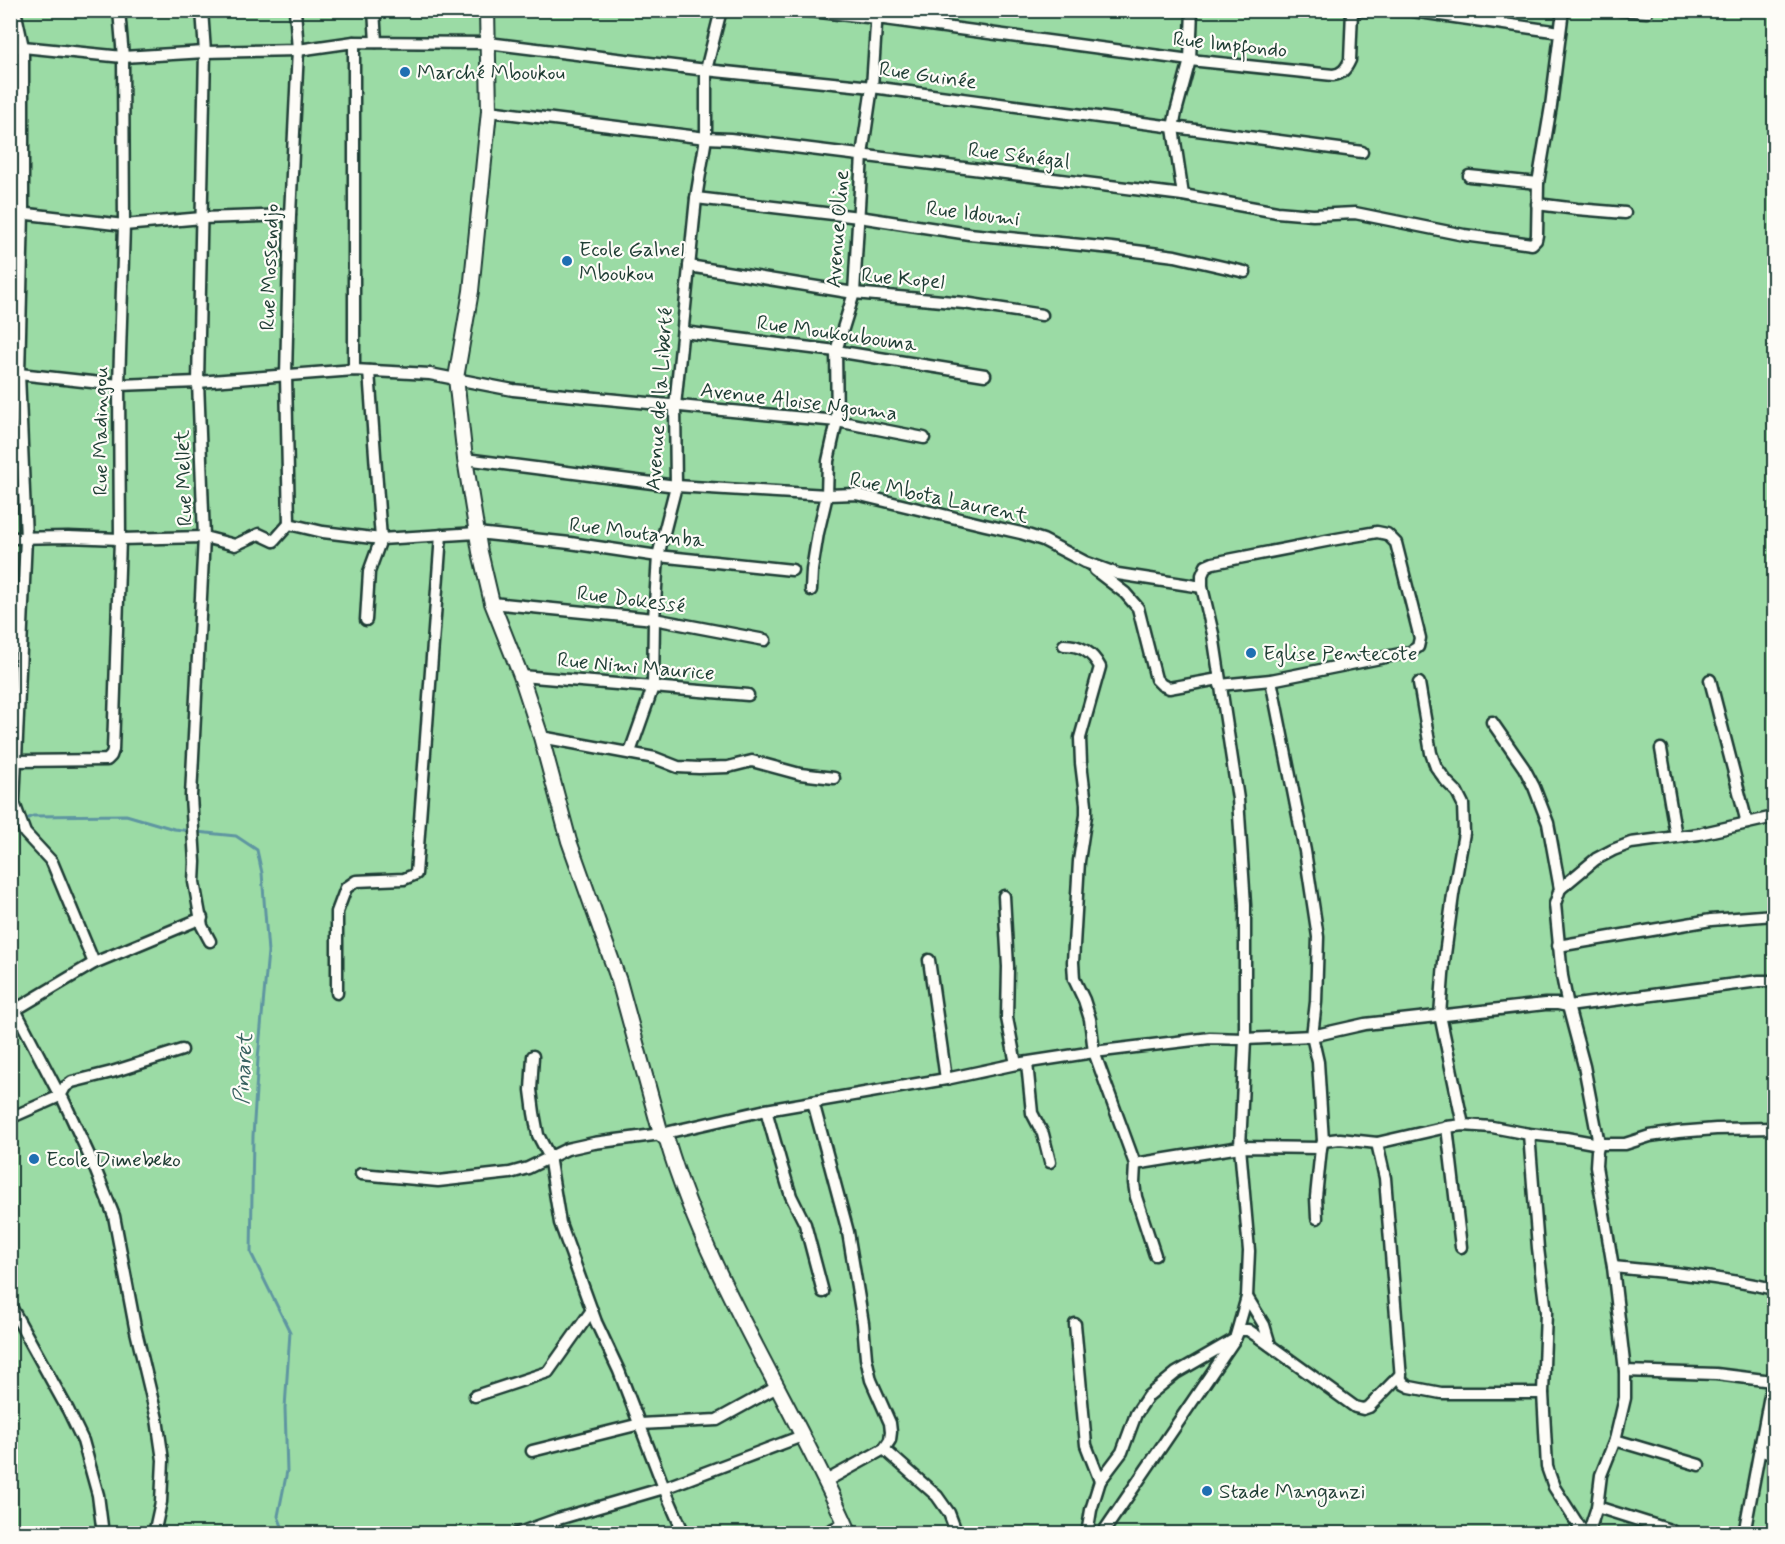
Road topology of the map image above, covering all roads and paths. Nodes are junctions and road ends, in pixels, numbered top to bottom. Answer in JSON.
{"nodes":[{"id":1,"x":15,"y":10,"type":"edge"},
{"id":2,"x":119,"y":10,"type":"edge"},
{"id":3,"x":202,"y":10,"type":"edge"},
{"id":4,"x":295,"y":10,"type":"edge"},
{"id":5,"x":374,"y":10,"type":"edge"},
{"id":6,"x":721,"y":10,"type":"edge"},
{"id":7,"x":800,"y":10,"type":"edge"},
{"id":8,"x":1192,"y":10,"type":"edge"},
{"id":9,"x":1563,"y":10,"type":"edge"},
{"id":10,"x":1620,"y":10,"type":"edge"},
{"id":11,"x":1352,"y":11,"type":"edge"},
{"id":12,"x":1647,"y":12,"type":"dead end"},
{"id":13,"x":489,"y":14,"type":"edge"},
{"id":14,"x":877,"y":14,"type":"edge"},
{"id":15,"x":1560,"y":32,"type":"junction"},
{"id":16,"x":354,"y":42,"type":"junction"},
{"id":17,"x":376,"y":42,"type":"junction"},
{"id":18,"x":488,"y":43,"type":"junction"},
{"id":19,"x":10,"y":47,"type":"edge"},
{"id":20,"x":23,"y":47,"type":"junction"},
{"id":21,"x":298,"y":50,"type":"junction"},
{"id":22,"x":205,"y":52,"type":"junction"},
{"id":23,"x":123,"y":57,"type":"junction"},
{"id":24,"x":1190,"y":60,"type":"junction"},
{"id":25,"x":706,"y":70,"type":"junction"},
{"id":26,"x":872,"y":87,"type":"junction"},
{"id":27,"x":489,"y":111,"type":"junction"},
{"id":28,"x":1173,"y":128,"type":"junction"},
{"id":29,"x":706,"y":138,"type":"junction"},
{"id":30,"x":1362,"y":152,"type":"dead end"},
{"id":31,"x":862,"y":155,"type":"junction"},
{"id":32,"x":1469,"y":176,"type":"dead end"},
{"id":33,"x":1538,"y":183,"type":"junction"},
{"id":34,"x":1183,"y":195,"type":"junction"},
{"id":35,"x":696,"y":198,"type":"junction"},
{"id":36,"x":1537,"y":204,"type":"junction"},
{"id":37,"x":10,"y":212,"type":"edge"},
{"id":38,"x":23,"y":212,"type":"junction"},
{"id":39,"x":1624,"y":213,"type":"dead end"},
{"id":40,"x":290,"y":215,"type":"junction"},
{"id":41,"x":859,"y":217,"type":"junction"},
{"id":42,"x":202,"y":218,"type":"junction"},
{"id":43,"x":124,"y":225,"type":"junction"},
{"id":44,"x":689,"y":266,"type":"junction"},
{"id":45,"x":1245,"y":272,"type":"dead end"},
{"id":46,"x":854,"y":293,"type":"junction"},
{"id":47,"x":1042,"y":315,"type":"dead end"},
{"id":48,"x":683,"y":332,"type":"junction"},
{"id":49,"x":836,"y":351,"type":"junction"},
{"id":50,"x":354,"y":370,"type":"junction"},
{"id":51,"x":369,"y":371,"type":"junction"},
{"id":52,"x":15,"y":374,"type":"edge"},
{"id":53,"x":286,"y":375,"type":"junction"},
{"id":54,"x":985,"y":375,"type":"dead end"},
{"id":55,"x":456,"y":378,"type":"junction"},
{"id":56,"x":198,"y":382,"type":"junction"},
{"id":57,"x":119,"y":385,"type":"junction"},
{"id":58,"x":675,"y":406,"type":"junction"},
{"id":59,"x":837,"y":421,"type":"junction"},
{"id":60,"x":924,"y":438,"type":"dead end"},
{"id":61,"x":465,"y":459,"type":"junction"},
{"id":62,"x":676,"y":486,"type":"junction"},
{"id":63,"x":827,"y":495,"type":"junction"},
{"id":64,"x":289,"y":524,"type":"junction"},
{"id":65,"x":477,"y":533,"type":"junction"},
{"id":66,"x":441,"y":535,"type":"junction"},
{"id":67,"x":204,"y":537,"type":"junction"},
{"id":68,"x":10,"y":538,"type":"edge"},
{"id":69,"x":26,"y":538,"type":"junction"},
{"id":70,"x":120,"y":539,"type":"junction"},
{"id":71,"x":381,"y":539,"type":"junction"},
{"id":72,"x":657,"y":555,"type":"junction"},
{"id":73,"x":1085,"y":562,"type":"junction"},
{"id":74,"x":792,"y":570,"type":"dead end"},
{"id":75,"x":1202,"y":587,"type":"junction"},
{"id":76,"x":811,"y":590,"type":"dead end"},
{"id":77,"x":492,"y":603,"type":"junction"},
{"id":78,"x":366,"y":620,"type":"dead end"},
{"id":79,"x":654,"y":620,"type":"junction"},
{"id":80,"x":765,"y":640,"type":"dead end"},
{"id":81,"x":1064,"y":645,"type":"dead end"},
{"id":82,"x":521,"y":676,"type":"junction"},
{"id":83,"x":1271,"y":680,"type":"junction"},
{"id":84,"x":1710,"y":680,"type":"dead end"},
{"id":85,"x":1220,"y":682,"type":"junction"},
{"id":86,"x":1419,"y":683,"type":"dead end"},
{"id":87,"x":653,"y":687,"type":"junction"},
{"id":88,"x":748,"y":695,"type":"dead end"},
{"id":89,"x":1492,"y":722,"type":"dead end"},
{"id":90,"x":541,"y":737,"type":"junction"},
{"id":91,"x":1661,"y":749,"type":"dead end"},
{"id":92,"x":630,"y":752,"type":"junction"},
{"id":93,"x":16,"y":761,"type":"junction"},
{"id":94,"x":834,"y":778,"type":"dead end"},
{"id":95,"x":1774,"y":817,"type":"edge"},
{"id":96,"x":1747,"y":823,"type":"junction"},
{"id":97,"x":1677,"y":836,"type":"junction"},
{"id":98,"x":1560,"y":889,"type":"junction"},
{"id":99,"x":1004,"y":896,"type":"dead end"},
{"id":100,"x":1774,"y":915,"type":"edge"},
{"id":101,"x":202,"y":918,"type":"junction"},
{"id":102,"x":210,"y":941,"type":"dead end"},
{"id":103,"x":1558,"y":946,"type":"junction"},
{"id":104,"x":929,"y":960,"type":"dead end"},
{"id":105,"x":94,"y":963,"type":"junction"},
{"id":106,"x":1773,"y":983,"type":"edge"},
{"id":107,"x":337,"y":993,"type":"dead end"},
{"id":108,"x":10,"y":1000,"type":"edge"},
{"id":109,"x":1568,"y":1006,"type":"junction"},
{"id":110,"x":13,"y":1012,"type":"edge"},
{"id":111,"x":1440,"y":1015,"type":"junction"},
{"id":112,"x":1312,"y":1036,"type":"junction"},
{"id":113,"x":1245,"y":1040,"type":"junction"},
{"id":114,"x":182,"y":1050,"type":"dead end"},
{"id":115,"x":1094,"y":1052,"type":"junction"},
{"id":116,"x":533,"y":1056,"type":"dead end"},
{"id":117,"x":1022,"y":1064,"type":"junction"},
{"id":118,"x":946,"y":1078,"type":"junction"},
{"id":119,"x":60,"y":1096,"type":"junction"},
{"id":120,"x":813,"y":1102,"type":"junction"},
{"id":121,"x":766,"y":1110,"type":"junction"},
{"id":122,"x":10,"y":1118,"type":"edge"},
{"id":123,"x":1463,"y":1125,"type":"junction"},
{"id":124,"x":1447,"y":1127,"type":"junction"},
{"id":125,"x":1774,"y":1128,"type":"edge"},
{"id":126,"x":661,"y":1134,"type":"junction"},
{"id":127,"x":1530,"y":1134,"type":"junction"},
{"id":128,"x":1377,"y":1143,"type":"junction"},
{"id":129,"x":1322,"y":1144,"type":"junction"},
{"id":130,"x":1599,"y":1144,"type":"junction"},
{"id":131,"x":1240,"y":1147,"type":"junction"},
{"id":132,"x":549,"y":1156,"type":"junction"},
{"id":133,"x":1050,"y":1162,"type":"dead end"},
{"id":134,"x":1135,"y":1164,"type":"junction"},
{"id":135,"x":361,"y":1174,"type":"dead end"},
{"id":136,"x":1317,"y":1218,"type":"dead end"},
{"id":137,"x":1461,"y":1247,"type":"dead end"},
{"id":138,"x":1155,"y":1255,"type":"dead end"},
{"id":139,"x":1612,"y":1267,"type":"junction"},
{"id":140,"x":1774,"y":1289,"type":"edge"},
{"id":141,"x":823,"y":1292,"type":"dead end"},
{"id":142,"x":1247,"y":1297,"type":"junction"},
{"id":143,"x":10,"y":1305,"type":"edge"},
{"id":144,"x":592,"y":1310,"type":"junction"},
{"id":145,"x":1075,"y":1324,"type":"dead end"},
{"id":146,"x":1234,"y":1339,"type":"junction"},
{"id":147,"x":1270,"y":1346,"type":"junction"},
{"id":148,"x":1625,"y":1371,"type":"junction"},
{"id":149,"x":1401,"y":1374,"type":"junction"},
{"id":150,"x":1773,"y":1377,"type":"edge"},
{"id":151,"x":777,"y":1387,"type":"junction"},
{"id":152,"x":1543,"y":1393,"type":"junction"},
{"id":153,"x":475,"y":1396,"type":"dead end"},
{"id":154,"x":640,"y":1424,"type":"junction"},
{"id":155,"x":802,"y":1436,"type":"junction"},
{"id":156,"x":1615,"y":1440,"type":"junction"},
{"id":157,"x":884,"y":1449,"type":"junction"},
{"id":158,"x":1760,"y":1450,"type":"junction"},
{"id":159,"x":532,"y":1451,"type":"dead end"},
{"id":160,"x":1774,"y":1455,"type":"edge"},
{"id":161,"x":1699,"y":1465,"type":"dead end"},
{"id":162,"x":826,"y":1480,"type":"junction"},
{"id":163,"x":1100,"y":1481,"type":"junction"},
{"id":164,"x":664,"y":1488,"type":"junction"},
{"id":165,"x":1596,"y":1507,"type":"junction"},
{"id":166,"x":848,"y":1528,"type":"edge"},
{"id":167,"x":103,"y":1533,"type":"edge"},
{"id":168,"x":154,"y":1533,"type":"edge"},
{"id":169,"x":516,"y":1533,"type":"edge"},
{"id":170,"x":684,"y":1533,"type":"edge"},
{"id":171,"x":824,"y":1533,"type":"edge"},
{"id":172,"x":957,"y":1533,"type":"edge"},
{"id":173,"x":1087,"y":1533,"type":"edge"},
{"id":174,"x":1102,"y":1533,"type":"edge"},
{"id":175,"x":1586,"y":1533,"type":"edge"},
{"id":176,"x":1676,"y":1533,"type":"edge"},
{"id":177,"x":1744,"y":1533,"type":"edge"}],
"edges":[{"from":1,"to":20,"type":"street"},
{"from":2,"to":23,"type":"street","name":"Rue Madingou"},
{"from":3,"to":22,"type":"street","name":"Rue Mellet"},
{"from":4,"to":21,"type":"street","name":"Rue Mossendjo"},
{"from":5,"to":17,"type":"street"},
{"from":6,"to":25,"type":"street","name":"Avenue de la Liberté"},
{"from":7,"to":14,"type":"street","name":"Rue Impfondo"},
{"from":8,"to":24,"type":"street"},
{"from":9,"to":15,"type":"street"},
{"from":10,"to":12,"type":"street"},
{"from":11,"to":15,"type":"street"},
{"from":11,"to":24,"type":"street","name":"Rue Impfondo"},
{"from":13,"to":18,"type":"main road"},
{"from":14,"to":24,"type":"street","name":"Rue Impfondo"},
{"from":14,"to":26,"type":"street","name":"Avenue Oline"},
{"from":15,"to":33,"type":"street"},
{"from":16,"to":17,"type":"street","name":"Rue Guinée"},
{"from":16,"to":21,"type":"street","name":"Rue Guinée"},
{"from":16,"to":50,"type":"street"},
{"from":17,"to":18,"type":"street","name":"Rue Guinée"},
{"from":18,"to":25,"type":"street","name":"Rue Guinée"},
{"from":18,"to":27,"type":"main road"},
{"from":19,"to":20,"type":"street","name":"Rue Guinée"},
{"from":20,"to":23,"type":"street","name":"Rue Guinée"},
{"from":20,"to":38,"type":"street"},
{"from":21,"to":22,"type":"street","name":"Rue Guinée"},
{"from":21,"to":40,"type":"street","name":"Rue Mossendjo"},
{"from":22,"to":23,"type":"street","name":"Rue Guinée"},
{"from":22,"to":42,"type":"street","name":"Rue Mellet"},
{"from":23,"to":43,"type":"street","name":"Rue Madingou"},
{"from":24,"to":28,"type":"street"},
{"from":25,"to":26,"type":"street","name":"Rue Guinée"},
{"from":25,"to":29,"type":"street","name":"Avenue de la Liberté"},
{"from":26,"to":28,"type":"street","name":"Rue Guinée"},
{"from":26,"to":31,"type":"street","name":"Avenue Oline"},
{"from":27,"to":29,"type":"street","name":"Rue Sénégal"},
{"from":27,"to":55,"type":"main road"},
{"from":28,"to":30,"type":"street","name":"Rue Guinée"},
{"from":28,"to":34,"type":"street"},
{"from":29,"to":31,"type":"street","name":"Rue Sénégal"},
{"from":29,"to":35,"type":"street","name":"Avenue de la Liberté"},
{"from":31,"to":34,"type":"street","name":"Rue Sénégal"},
{"from":31,"to":41,"type":"street","name":"Avenue Oline"},
{"from":32,"to":33,"type":"street"},
{"from":33,"to":36,"type":"street"},
{"from":34,"to":36,"type":"street","name":"Rue Sénégal"},
{"from":35,"to":41,"type":"street","name":"Rue Idoumi"},
{"from":35,"to":44,"type":"street","name":"Avenue de la Liberté"},
{"from":36,"to":39,"type":"street"},
{"from":37,"to":38,"type":"street"},
{"from":38,"to":43,"type":"street"},
{"from":38,"to":52,"type":"street"},
{"from":40,"to":42,"type":"street"},
{"from":40,"to":53,"type":"street","name":"Rue Mossendjo"},
{"from":41,"to":45,"type":"street","name":"Rue Idoumi"},
{"from":41,"to":46,"type":"street","name":"Avenue Oline"},
{"from":42,"to":43,"type":"street"},
{"from":42,"to":56,"type":"street","name":"Rue Mellet"},
{"from":43,"to":57,"type":"street","name":"Rue Madingou"},
{"from":44,"to":46,"type":"street","name":"Rue Kopel"},
{"from":44,"to":48,"type":"street","name":"Avenue de la Liberté"},
{"from":46,"to":47,"type":"street","name":"Rue Kopel"},
{"from":46,"to":49,"type":"street","name":"Avenue Oline"},
{"from":48,"to":49,"type":"street","name":"Rue Moukoubouma"},
{"from":48,"to":58,"type":"street","name":"Avenue de la Liberté"},
{"from":49,"to":54,"type":"street","name":"Rue Moukoubouma"},
{"from":49,"to":59,"type":"street","name":"Avenue Oline"},
{"from":50,"to":51,"type":"street","name":"Avenue Aloise Ngouma"},
{"from":50,"to":53,"type":"street","name":"Avenue Aloise Ngouma"},
{"from":51,"to":55,"type":"street","name":"Avenue Aloise Ngouma"},
{"from":51,"to":71,"type":"street"},
{"from":52,"to":57,"type":"street","name":"Avenue Aloise Ngouma"},
{"from":52,"to":69,"type":"street"},
{"from":53,"to":56,"type":"street","name":"Avenue Aloise Ngouma"},
{"from":53,"to":64,"type":"street","name":"Rue Mossendjo"},
{"from":55,"to":58,"type":"street","name":"Avenue Aloise Ngouma"},
{"from":55,"to":61,"type":"main road"},
{"from":56,"to":57,"type":"street","name":"Avenue Aloise Ngouma"},
{"from":56,"to":67,"type":"street","name":"Rue Mellet"},
{"from":57,"to":70,"type":"street","name":"Rue Madingou"},
{"from":58,"to":59,"type":"street","name":"Avenue Aloise Ngouma"},
{"from":58,"to":62,"type":"street","name":"Avenue de la Liberté"},
{"from":59,"to":60,"type":"street","name":"Avenue Aloise Ngouma"},
{"from":59,"to":63,"type":"street","name":"Avenue Oline"},
{"from":61,"to":62,"type":"street","name":"Rue Mbota Laurent"},
{"from":61,"to":65,"type":"main road"},
{"from":62,"to":63,"type":"street","name":"Rue Mbota Laurent"},
{"from":62,"to":72,"type":"street","name":"Avenue de la Liberté"},
{"from":63,"to":73,"type":"street","name":"Rue Mbota Laurent"},
{"from":63,"to":76,"type":"street","name":"Avenue Oline"},
{"from":64,"to":67,"type":"street"},
{"from":64,"to":71,"type":"street","name":"Rue Moutamba"},
{"from":65,"to":66,"type":"street","name":"Rue Moutamba"},
{"from":65,"to":72,"type":"street","name":"Rue Moutamba"},
{"from":65,"to":77,"type":"main road"},
{"from":66,"to":71,"type":"street","name":"Rue Moutamba"},
{"from":66,"to":107,"type":"street"},
{"from":67,"to":70,"type":"street"},
{"from":67,"to":101,"type":"street","name":"Rue Mellet"},
{"from":68,"to":69,"type":"street"},
{"from":69,"to":70,"type":"street"},
{"from":69,"to":93,"type":"street"},
{"from":70,"to":93,"type":"street","name":"Rue Madingou"},
{"from":71,"to":78,"type":"street"},
{"from":72,"to":74,"type":"street","name":"Rue Moutamba"},
{"from":72,"to":79,"type":"street","name":"Avenue de la Liberté"},
{"from":73,"to":75,"type":"street","name":"Rue Mbota Laurent"},
{"from":73,"to":85,"type":"street"},
{"from":75,"to":83,"type":"street"},
{"from":75,"to":85,"type":"street"},
{"from":77,"to":79,"type":"street","name":"Rue Dokessé"},
{"from":77,"to":82,"type":"main road"},
{"from":79,"to":80,"type":"street","name":"Rue Dokessé"},
{"from":79,"to":87,"type":"street","name":"Avenue de la Liberté"},
{"from":81,"to":115,"type":"street"},
{"from":82,"to":87,"type":"street","name":"Rue Nimi Maurice"},
{"from":82,"to":90,"type":"main road"},
{"from":83,"to":85,"type":"street"},
{"from":83,"to":112,"type":"street"},
{"from":84,"to":96,"type":"street"},
{"from":85,"to":113,"type":"street"},
{"from":86,"to":111,"type":"street"},
{"from":87,"to":88,"type":"street","name":"Rue Nimi Maurice"},
{"from":87,"to":92,"type":"street","name":"Avenue de la Liberté"},
{"from":89,"to":98,"type":"street"},
{"from":90,"to":92,"type":"street"},
{"from":90,"to":126,"type":"main road"},
{"from":91,"to":97,"type":"street"},
{"from":92,"to":94,"type":"street"},
{"from":93,"to":105,"type":"street"},
{"from":95,"to":96,"type":"street"},
{"from":96,"to":97,"type":"street"},
{"from":97,"to":98,"type":"street"},
{"from":98,"to":103,"type":"street"},
{"from":99,"to":117,"type":"street"},
{"from":100,"to":103,"type":"street"},
{"from":101,"to":102,"type":"street","name":"Rue Mellet"},
{"from":101,"to":105,"type":"street"},
{"from":103,"to":109,"type":"street"},
{"from":104,"to":118,"type":"street"},
{"from":105,"to":110,"type":"street"},
{"from":106,"to":109,"type":"street"},
{"from":108,"to":110,"type":"street"},
{"from":109,"to":111,"type":"street"},
{"from":109,"to":130,"type":"street"},
{"from":110,"to":119,"type":"street"},
{"from":111,"to":112,"type":"street"},
{"from":111,"to":123,"type":"street"},
{"from":112,"to":113,"type":"street"},
{"from":112,"to":129,"type":"street"},
{"from":113,"to":115,"type":"street"},
{"from":113,"to":131,"type":"street"},
{"from":114,"to":119,"type":"street"},
{"from":115,"to":117,"type":"street"},
{"from":115,"to":134,"type":"street"},
{"from":116,"to":132,"type":"street"},
{"from":117,"to":118,"type":"street"},
{"from":117,"to":133,"type":"street"},
{"from":118,"to":120,"type":"street"},
{"from":119,"to":122,"type":"street"},
{"from":119,"to":168,"type":"street"},
{"from":120,"to":121,"type":"street"},
{"from":120,"to":157,"type":"street"},
{"from":121,"to":126,"type":"street"},
{"from":121,"to":141,"type":"street"},
{"from":123,"to":124,"type":"street"},
{"from":123,"to":127,"type":"street"},
{"from":124,"to":128,"type":"street"},
{"from":124,"to":137,"type":"street"},
{"from":125,"to":130,"type":"street"},
{"from":126,"to":132,"type":"street"},
{"from":126,"to":151,"type":"main road"},
{"from":127,"to":130,"type":"street"},
{"from":127,"to":152,"type":"street"},
{"from":128,"to":129,"type":"street"},
{"from":128,"to":149,"type":"street"},
{"from":129,"to":131,"type":"street"},
{"from":129,"to":136,"type":"street"},
{"from":130,"to":139,"type":"street"},
{"from":131,"to":134,"type":"street"},
{"from":131,"to":142,"type":"street"},
{"from":132,"to":135,"type":"street"},
{"from":132,"to":144,"type":"street"},
{"from":134,"to":138,"type":"street"},
{"from":139,"to":140,"type":"street"},
{"from":139,"to":148,"type":"street"},
{"from":142,"to":146,"type":"street"},
{"from":142,"to":147,"type":"street"},
{"from":143,"to":167,"type":"street"},
{"from":144,"to":153,"type":"street"},
{"from":144,"to":154,"type":"street"},
{"from":145,"to":163,"type":"street"},
{"from":146,"to":147,"type":"street"},
{"from":146,"to":163,"type":"street"},
{"from":146,"to":174,"type":"street"},
{"from":147,"to":149,"type":"street"},
{"from":148,"to":150,"type":"street"},
{"from":148,"to":156,"type":"street"},
{"from":149,"to":152,"type":"street"},
{"from":150,"to":158,"type":"street"},
{"from":151,"to":154,"type":"street"},
{"from":151,"to":155,"type":"main road"},
{"from":152,"to":175,"type":"street"},
{"from":154,"to":159,"type":"street"},
{"from":154,"to":164,"type":"street"},
{"from":155,"to":162,"type":"main road"},
{"from":155,"to":164,"type":"street"},
{"from":156,"to":161,"type":"street"},
{"from":156,"to":165,"type":"street"},
{"from":157,"to":162,"type":"street"},
{"from":157,"to":172,"type":"street"},
{"from":158,"to":160,"type":"street"},
{"from":158,"to":177,"type":"street"},
{"from":162,"to":166,"type":"main road"},
{"from":163,"to":173,"type":"street"},
{"from":164,"to":169,"type":"street"},
{"from":164,"to":170,"type":"street"},
{"from":165,"to":175,"type":"street"},
{"from":165,"to":176,"type":"street"},
{"from":166,"to":171,"type":"street"}]}
